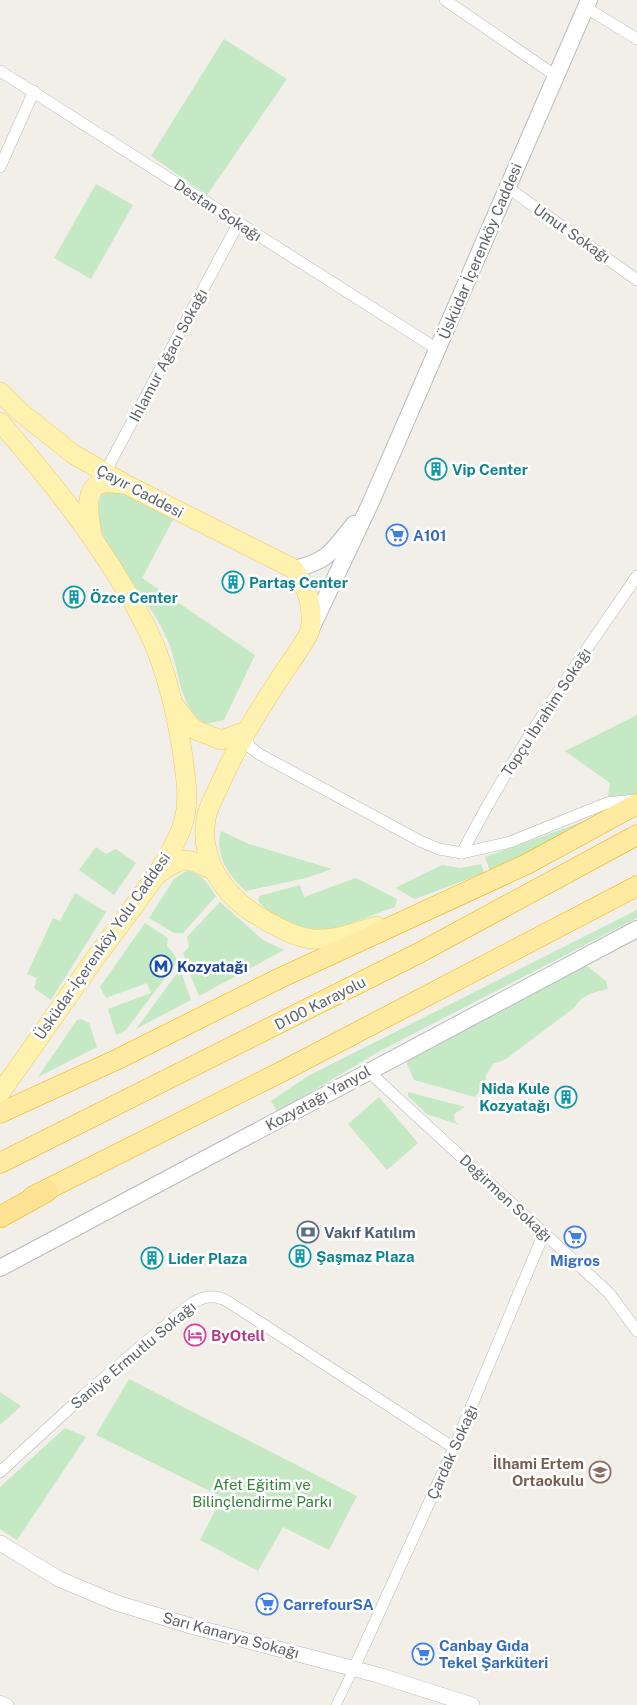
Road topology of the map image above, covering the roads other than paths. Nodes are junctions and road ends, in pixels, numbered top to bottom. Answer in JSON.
{"nodes":[{"id":1,"x":445,"y":0,"type":"edge"},
{"id":2,"x":587,"y":4,"type":"edge"},
{"id":3,"x":637,"y":38,"type":"edge"},
{"id":4,"x":0,"y":71,"type":"edge"},
{"id":5,"x":556,"y":76,"type":"junction"},
{"id":6,"x":34,"y":91,"type":"junction"},
{"id":7,"x":0,"y":167,"type":"edge"},
{"id":8,"x":507,"y":187,"type":"junction"},
{"id":9,"x":238,"y":224,"type":"junction"},
{"id":10,"x":637,"y":280,"type":"edge"},
{"id":11,"x":437,"y":349,"type":"junction"},
{"id":12,"x":0,"y":392,"type":"edge"},
{"id":13,"x":0,"y":422,"type":"edge"},
{"id":14,"x":101,"y":479,"type":"junction"},
{"id":15,"x":371,"y":502,"type":"junction"},
{"id":16,"x":92,"y":538,"type":"junction"},
{"id":17,"x":294,"y":569,"type":"junction"},
{"id":18,"x":637,"y":576,"type":"edge"},
{"id":19,"x":310,"y":631,"type":"junction"},
{"id":20,"x":173,"y":703,"type":"junction"},
{"id":21,"x":244,"y":732,"type":"junction"},
{"id":22,"x":637,"y":800,"type":"edge"},
{"id":23,"x":637,"y":804,"type":"edge"},
{"id":24,"x":637,"y":835,"type":"edge"},
{"id":25,"x":462,"y":853,"type":"junction"},
{"id":26,"x":212,"y":870,"type":"junction"},
{"id":27,"x":153,"y":878,"type":"junction"},
{"id":28,"x":637,"y":886,"type":"edge"},
{"id":29,"x":429,"y":908,"type":"junction"},
{"id":30,"x":637,"y":928,"type":"edge"},
{"id":31,"x":368,"y":1071,"type":"junction"},
{"id":32,"x":0,"y":1094,"type":"edge"},
{"id":33,"x":0,"y":1113,"type":"edge"},
{"id":34,"x":0,"y":1163,"type":"edge"},
{"id":35,"x":47,"y":1191,"type":"junction"},
{"id":36,"x":0,"y":1212,"type":"edge"},
{"id":37,"x":0,"y":1217,"type":"edge"},
{"id":38,"x":544,"y":1233,"type":"junction"},
{"id":39,"x":0,"y":1268,"type":"edge"},
{"id":40,"x":637,"y":1331,"type":"edge"},
{"id":41,"x":454,"y":1448,"type":"junction"},
{"id":42,"x":0,"y":1472,"type":"edge"},
{"id":43,"x":0,"y":1543,"type":"edge"},
{"id":44,"x":354,"y":1668,"type":"junction"},
{"id":45,"x":0,"y":1701,"type":"edge"},
{"id":46,"x":8,"y":1705,"type":"edge"},
{"id":47,"x":336,"y":1705,"type":"edge"},
{"id":48,"x":472,"y":1705,"type":"edge"}],
"edges":[{"from":1,"to":5,"type":"street"},
{"from":2,"to":3,"type":"street"},
{"from":2,"to":5,"type":"main road","name":"Üsküdar İçerenköy Caddesi"},
{"from":4,"to":6,"type":"street","name":"Destan Sokağı"},
{"from":5,"to":8,"type":"main road","name":"Üsküdar İçerenköy Caddesi"},
{"from":6,"to":7,"type":"street"},
{"from":6,"to":9,"type":"street","name":"Destan Sokağı"},
{"from":8,"to":10,"type":"street","name":"Umut Sokağı"},
{"from":8,"to":11,"type":"main road","name":"Üsküdar İçerenköy Caddesi"},
{"from":9,"to":11,"type":"street","name":"Destan Sokağı"},
{"from":9,"to":14,"type":"street","name":"Ihlamur Ağacı Sokağı"},
{"from":11,"to":15,"type":"main road","name":"Üsküdar İçerenköy Caddesi"},
{"from":12,"to":14,"type":"main road","name":"Çayır Caddesi"},
{"from":13,"to":16,"type":"main road"},
{"from":14,"to":16,"type":"main road"},
{"from":14,"to":17,"type":"main road","name":"Çayır Caddesi"},
{"from":15,"to":17,"type":"main road","name":"Üsküdar İçerenköy Caddesi"},
{"from":15,"to":19,"type":"main road","name":"Üsküdar İçerenköy Caddesi"},
{"from":16,"to":20,"type":"main road"},
{"from":17,"to":19,"type":"main road"},
{"from":18,"to":25,"type":"street","name":"Topçu İbrahim Sokağı"},
{"from":19,"to":21,"type":"main road","name":"Üsküdar İçerenköy Caddesi"},
{"from":20,"to":21,"type":"main road"},
{"from":20,"to":27,"type":"main road","name":"Üsküdar-İçerenköy Yolu Caddesi"},
{"from":21,"to":25,"type":"street"},
{"from":21,"to":26,"type":"main road","name":"Üsküdar İçerenköy Caddesi"},
{"from":22,"to":25,"type":"street"},
{"from":23,"to":29,"type":"highway"},
{"from":24,"to":34,"type":"highway","name":"D100 Karayolu"},
{"from":26,"to":27,"type":"main road"},
{"from":26,"to":29,"type":"main road"},
{"from":27,"to":32,"type":"main road","name":"Üsküdar-İçerenköy Yolu Caddesi"},
{"from":28,"to":35,"type":"highway"},
{"from":29,"to":33,"type":"highway"},
{"from":30,"to":31,"type":"main road","name":"Kozyatağı Yanyol"},
{"from":31,"to":38,"type":"street","name":"Değirmen Sokağı"},
{"from":31,"to":39,"type":"main road","name":"Kozyatağı Yanyol"},
{"from":35,"to":36,"type":"highway"},
{"from":35,"to":37,"type":"highway"},
{"from":38,"to":40,"type":"street","name":"Değirmen Sokağı"},
{"from":38,"to":41,"type":"street","name":"Çardak Sokağı"},
{"from":41,"to":42,"type":"street","name":"Saniye Ermutlu Sokağı"},
{"from":41,"to":44,"type":"street","name":"Çardak Sokağı"},
{"from":43,"to":44,"type":"street","name":"Sarı Kanarya Sokağı"},
{"from":44,"to":47,"type":"street"},
{"from":44,"to":48,"type":"street","name":"Sarı Kanarya Sokağı"},
{"from":45,"to":46,"type":"street"}]}
